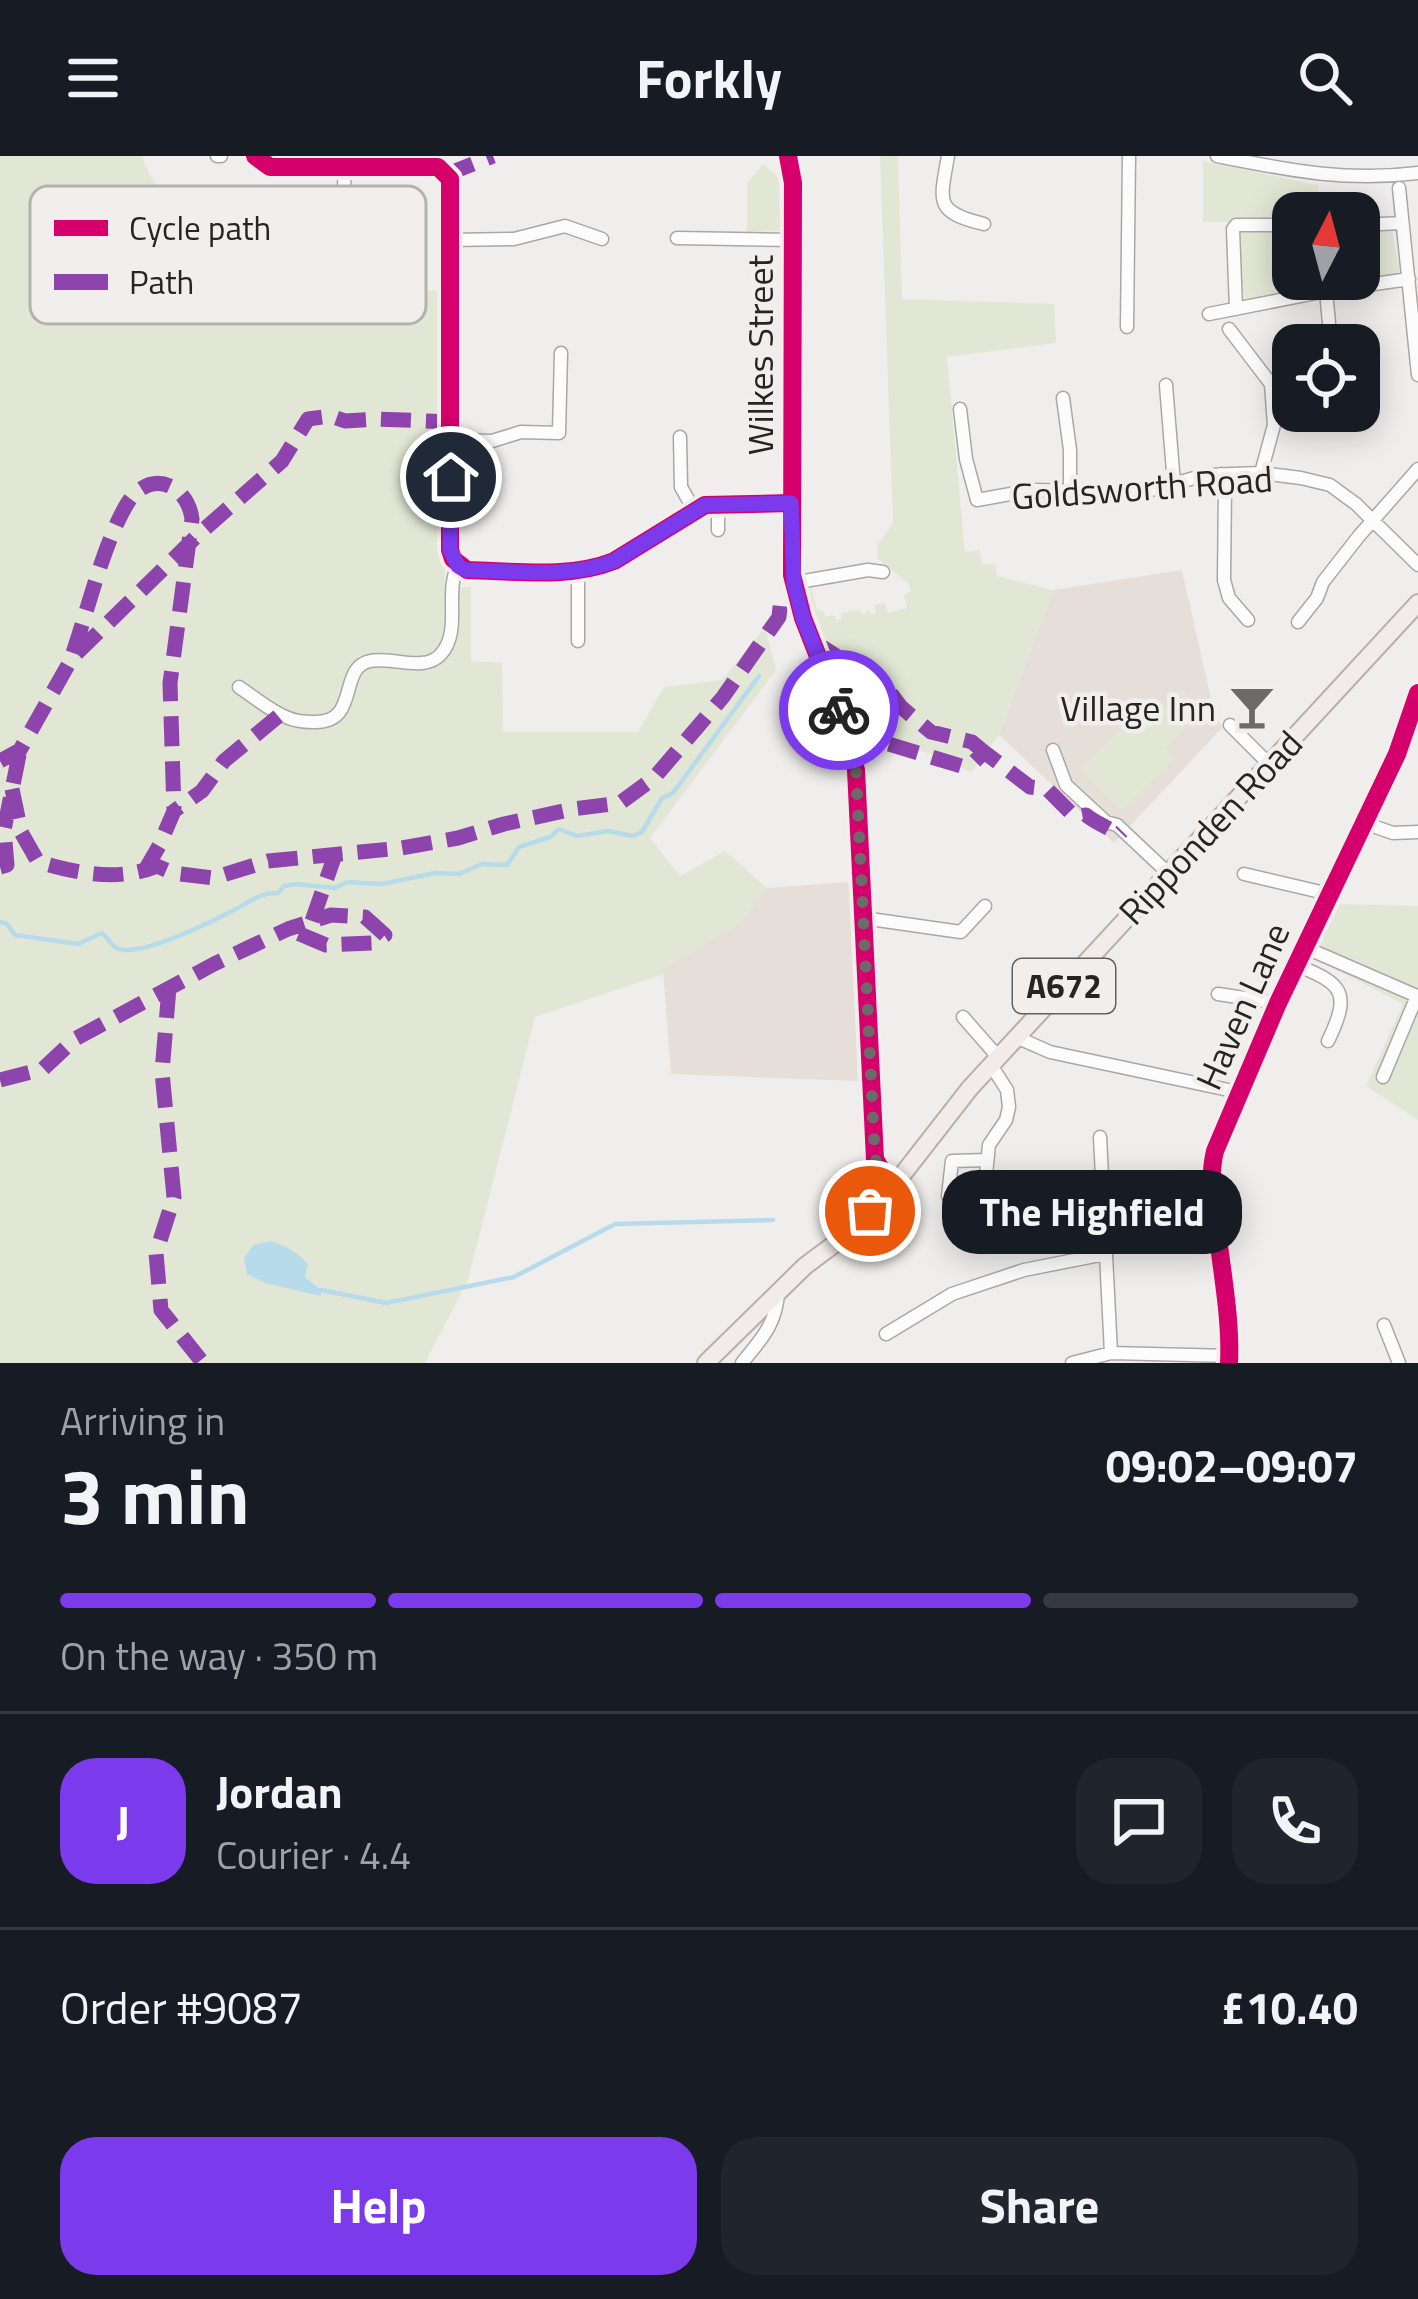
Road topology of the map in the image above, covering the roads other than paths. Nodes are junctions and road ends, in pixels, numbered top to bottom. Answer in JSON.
{"nodes":[{"id":1,"x":255,"y":156,"type":"edge"},
{"id":2,"x":783,"y":156,"type":"edge"},
{"id":3,"x":947,"y":156,"type":"edge"},
{"id":4,"x":1129,"y":156,"type":"edge"},
{"id":5,"x":1217,"y":156,"type":"edge"},
{"id":6,"x":1266,"y":161,"type":"edge"},
{"id":7,"x":345,"y":167,"type":"junction"},
{"id":8,"x":1418,"y":173,"type":"edge"},
{"id":9,"x":344,"y":186,"type":"edge"},
{"id":10,"x":1399,"y":188,"type":"dead end"},
{"id":11,"x":985,"y":224,"type":"dead end"},
{"id":12,"x":1272,"y":225,"type":"edge"},
{"id":13,"x":1380,"y":225,"type":"edge"},
{"id":14,"x":1402,"y":225,"type":"junction"},
{"id":15,"x":1418,"y":226,"type":"edge"},
{"id":16,"x":602,"y":238,"type":"dead end"},
{"id":17,"x":676,"y":238,"type":"dead end"},
{"id":18,"x":451,"y":240,"type":"junction"},
{"id":19,"x":792,"y":240,"type":"junction"},
{"id":20,"x":1412,"y":274,"type":"edge"},
{"id":21,"x":1380,"y":280,"type":"edge"},
{"id":22,"x":1281,"y":300,"type":"edge"},
{"id":23,"x":1236,"y":309,"type":"junction"},
{"id":24,"x":1208,"y":314,"type":"dead end"},
{"id":25,"x":1127,"y":327,"type":"dead end"},
{"id":26,"x":1229,"y":329,"type":"dead end"},
{"id":27,"x":561,"y":353,"type":"dead end"},
{"id":28,"x":1418,"y":374,"type":"edge"},
{"id":29,"x":1166,"y":385,"type":"dead end"},
{"id":30,"x":1063,"y":398,"type":"dead end"},
{"id":31,"x":960,"y":409,"type":"dead end"},
{"id":32,"x":680,"y":437,"type":"dead end"},
{"id":33,"x":452,"y":440,"type":"junction"},
{"id":34,"x":1418,"y":469,"type":"edge"},
{"id":35,"x":1261,"y":473,"type":"junction"},
{"id":36,"x":1221,"y":474,"type":"junction"},
{"id":37,"x":1174,"y":484,"type":"junction"},
{"id":38,"x":1070,"y":490,"type":"junction"},
{"id":39,"x":718,"y":503,"type":"junction"},
{"id":40,"x":791,"y":503,"type":"junction"},
{"id":41,"x":694,"y":510,"type":"junction"},
{"id":42,"x":1372,"y":520,"type":"junction"},
{"id":43,"x":718,"y":530,"type":"dead end"},
{"id":44,"x":1418,"y":565,"type":"edge"},
{"id":45,"x":458,"y":566,"type":"junction"},
{"id":46,"x":578,"y":570,"type":"junction"},
{"id":47,"x":884,"y":572,"type":"dead end"},
{"id":48,"x":794,"y":584,"type":"junction"},
{"id":49,"x":1418,"y":603,"type":"edge"},
{"id":50,"x":1248,"y":620,"type":"dead end"},
{"id":51,"x":1298,"y":622,"type":"dead end"},
{"id":52,"x":578,"y":641,"type":"dead end"},
{"id":53,"x":239,"y":687,"type":"dead end"},
{"id":54,"x":1418,"y":693,"type":"edge"},
{"id":55,"x":1230,"y":725,"type":"dead end"},
{"id":56,"x":1413,"y":726,"type":"edge"},
{"id":57,"x":1053,"y":750,"type":"dead end"},
{"id":58,"x":1269,"y":764,"type":"junction"},
{"id":59,"x":1364,"y":824,"type":"junction"},
{"id":60,"x":1418,"y":832,"type":"edge"},
{"id":61,"x":1168,"y":873,"type":"junction"},
{"id":62,"x":1244,"y":874,"type":"dead end"},
{"id":63,"x":1329,"y":895,"type":"junction"},
{"id":64,"x":985,"y":906,"type":"dead end"},
{"id":65,"x":863,"y":918,"type":"junction"},
{"id":66,"x":1304,"y":947,"type":"junction"},
{"id":67,"x":1296,"y":964,"type":"junction"},
{"id":68,"x":1218,"y":994,"type":"dead end"},
{"id":69,"x":1278,"y":1004,"type":"junction"},
{"id":70,"x":963,"y":1018,"type":"dead end"},
{"id":71,"x":1016,"y":1037,"type":"junction"},
{"id":72,"x":1328,"y":1041,"type":"dead end"},
{"id":73,"x":995,"y":1061,"type":"junction"},
{"id":74,"x":1384,"y":1077,"type":"dead end"},
{"id":75,"x":1238,"y":1091,"type":"junction"},
{"id":76,"x":1100,"y":1137,"type":"dead end"},
{"id":77,"x":987,"y":1160,"type":"junction"},
{"id":78,"x":985,"y":1184,"type":"dead end"},
{"id":79,"x":892,"y":1188,"type":"junction"},
{"id":80,"x":948,"y":1196,"type":"dead end"},
{"id":81,"x":1105,"y":1254,"type":"junction"},
{"id":82,"x":778,"y":1292,"type":"junction"},
{"id":83,"x":1384,"y":1325,"type":"dead end"},
{"id":84,"x":886,"y":1334,"type":"dead end"},
{"id":85,"x":1111,"y":1352,"type":"junction"},
{"id":86,"x":1229,"y":1359,"type":"edge"},
{"id":87,"x":706,"y":1363,"type":"edge"},
{"id":88,"x":742,"y":1363,"type":"edge"},
{"id":89,"x":1072,"y":1363,"type":"edge"},
{"id":90,"x":1399,"y":1363,"type":"edge"}],
"edges":[{"from":1,"to":7,"type":"street"},
{"from":2,"to":19,"type":"street","name":"Wilkes Street"},
{"from":3,"to":11,"type":"street"},
{"from":4,"to":25,"type":"street"},
{"from":5,"to":6,"type":"street"},
{"from":6,"to":8,"type":"street"},
{"from":7,"to":9,"type":"street"},
{"from":7,"to":18,"type":"street"},
{"from":10,"to":14,"type":"street"},
{"from":12,"to":23,"type":"street"},
{"from":13,"to":14,"type":"street"},
{"from":14,"to":15,"type":"street"},
{"from":14,"to":20,"type":"street"},
{"from":16,"to":18,"type":"street"},
{"from":17,"to":19,"type":"street"},
{"from":18,"to":33,"type":"street"},
{"from":19,"to":40,"type":"street","name":"Wilkes Street"},
{"from":20,"to":21,"type":"street"},
{"from":20,"to":28,"type":"street"},
{"from":22,"to":23,"type":"street"},
{"from":23,"to":24,"type":"street"},
{"from":26,"to":35,"type":"street"},
{"from":27,"to":33,"type":"street"},
{"from":29,"to":37,"type":"street"},
{"from":30,"to":38,"type":"street"},
{"from":31,"to":38,"type":"street","name":"Goldsworth Road"},
{"from":32,"to":41,"type":"street"},
{"from":33,"to":45,"type":"street"},
{"from":34,"to":42,"type":"street"},
{"from":35,"to":36,"type":"street","name":"Goldsworth Road"},
{"from":35,"to":42,"type":"street","name":"Goldsworth Road"},
{"from":36,"to":37,"type":"street","name":"Goldsworth Road"},
{"from":36,"to":50,"type":"street"},
{"from":37,"to":38,"type":"street","name":"Goldsworth Road"},
{"from":39,"to":40,"type":"street"},
{"from":39,"to":41,"type":"street"},
{"from":39,"to":43,"type":"street"},
{"from":40,"to":48,"type":"street","name":"Wilkes Street"},
{"from":41,"to":46,"type":"street"},
{"from":42,"to":44,"type":"street","name":"Goldsworth Road"},
{"from":42,"to":51,"type":"street"},
{"from":45,"to":46,"type":"street"},
{"from":45,"to":53,"type":"street"},
{"from":46,"to":52,"type":"street"},
{"from":47,"to":48,"type":"street"},
{"from":48,"to":65,"type":"street","name":"Wilkes Street"},
{"from":49,"to":58,"type":"main road","name":"Ripponden Road","number":"A672"},
{"from":54,"to":56,"type":"street","name":"Haven Lane"},
{"from":55,"to":58,"type":"street"},
{"from":56,"to":59,"type":"street","name":"Haven Lane"},
{"from":57,"to":61,"type":"street"},
{"from":58,"to":61,"type":"main road","name":"Ripponden Road","number":"A672"},
{"from":59,"to":60,"type":"street"},
{"from":59,"to":63,"type":"street","name":"Haven Lane"},
{"from":61,"to":71,"type":"main road","name":"Ripponden Road","number":"A672"},
{"from":62,"to":63,"type":"street"},
{"from":63,"to":66,"type":"street","name":"Haven Lane"},
{"from":64,"to":65,"type":"street"},
{"from":65,"to":79,"type":"street","name":"Wilkes Street"},
{"from":66,"to":67,"type":"street","name":"Haven Lane"},
{"from":66,"to":74,"type":"street"},
{"from":67,"to":69,"type":"street","name":"Haven Lane"},
{"from":67,"to":72,"type":"street"},
{"from":68,"to":69,"type":"street"},
{"from":69,"to":75,"type":"street","name":"Haven Lane"},
{"from":70,"to":73,"type":"street"},
{"from":71,"to":73,"type":"main road","name":"Ripponden Road","number":"A672"},
{"from":71,"to":75,"type":"street"},
{"from":73,"to":77,"type":"street"},
{"from":73,"to":79,"type":"main road","name":"Ripponden Road","number":"A672"},
{"from":75,"to":86,"type":"street","name":"Haven Lane"},
{"from":76,"to":81,"type":"street"},
{"from":77,"to":78,"type":"street"},
{"from":77,"to":80,"type":"street"},
{"from":79,"to":82,"type":"main road","name":"Ripponden Road","number":"A672"},
{"from":81,"to":84,"type":"street"},
{"from":81,"to":85,"type":"street"},
{"from":82,"to":87,"type":"main road","name":"Ripponden Road","number":"A672"},
{"from":82,"to":88,"type":"street"},
{"from":83,"to":90,"type":"street"},
{"from":85,"to":86,"type":"street"},
{"from":85,"to":89,"type":"street"}]}
